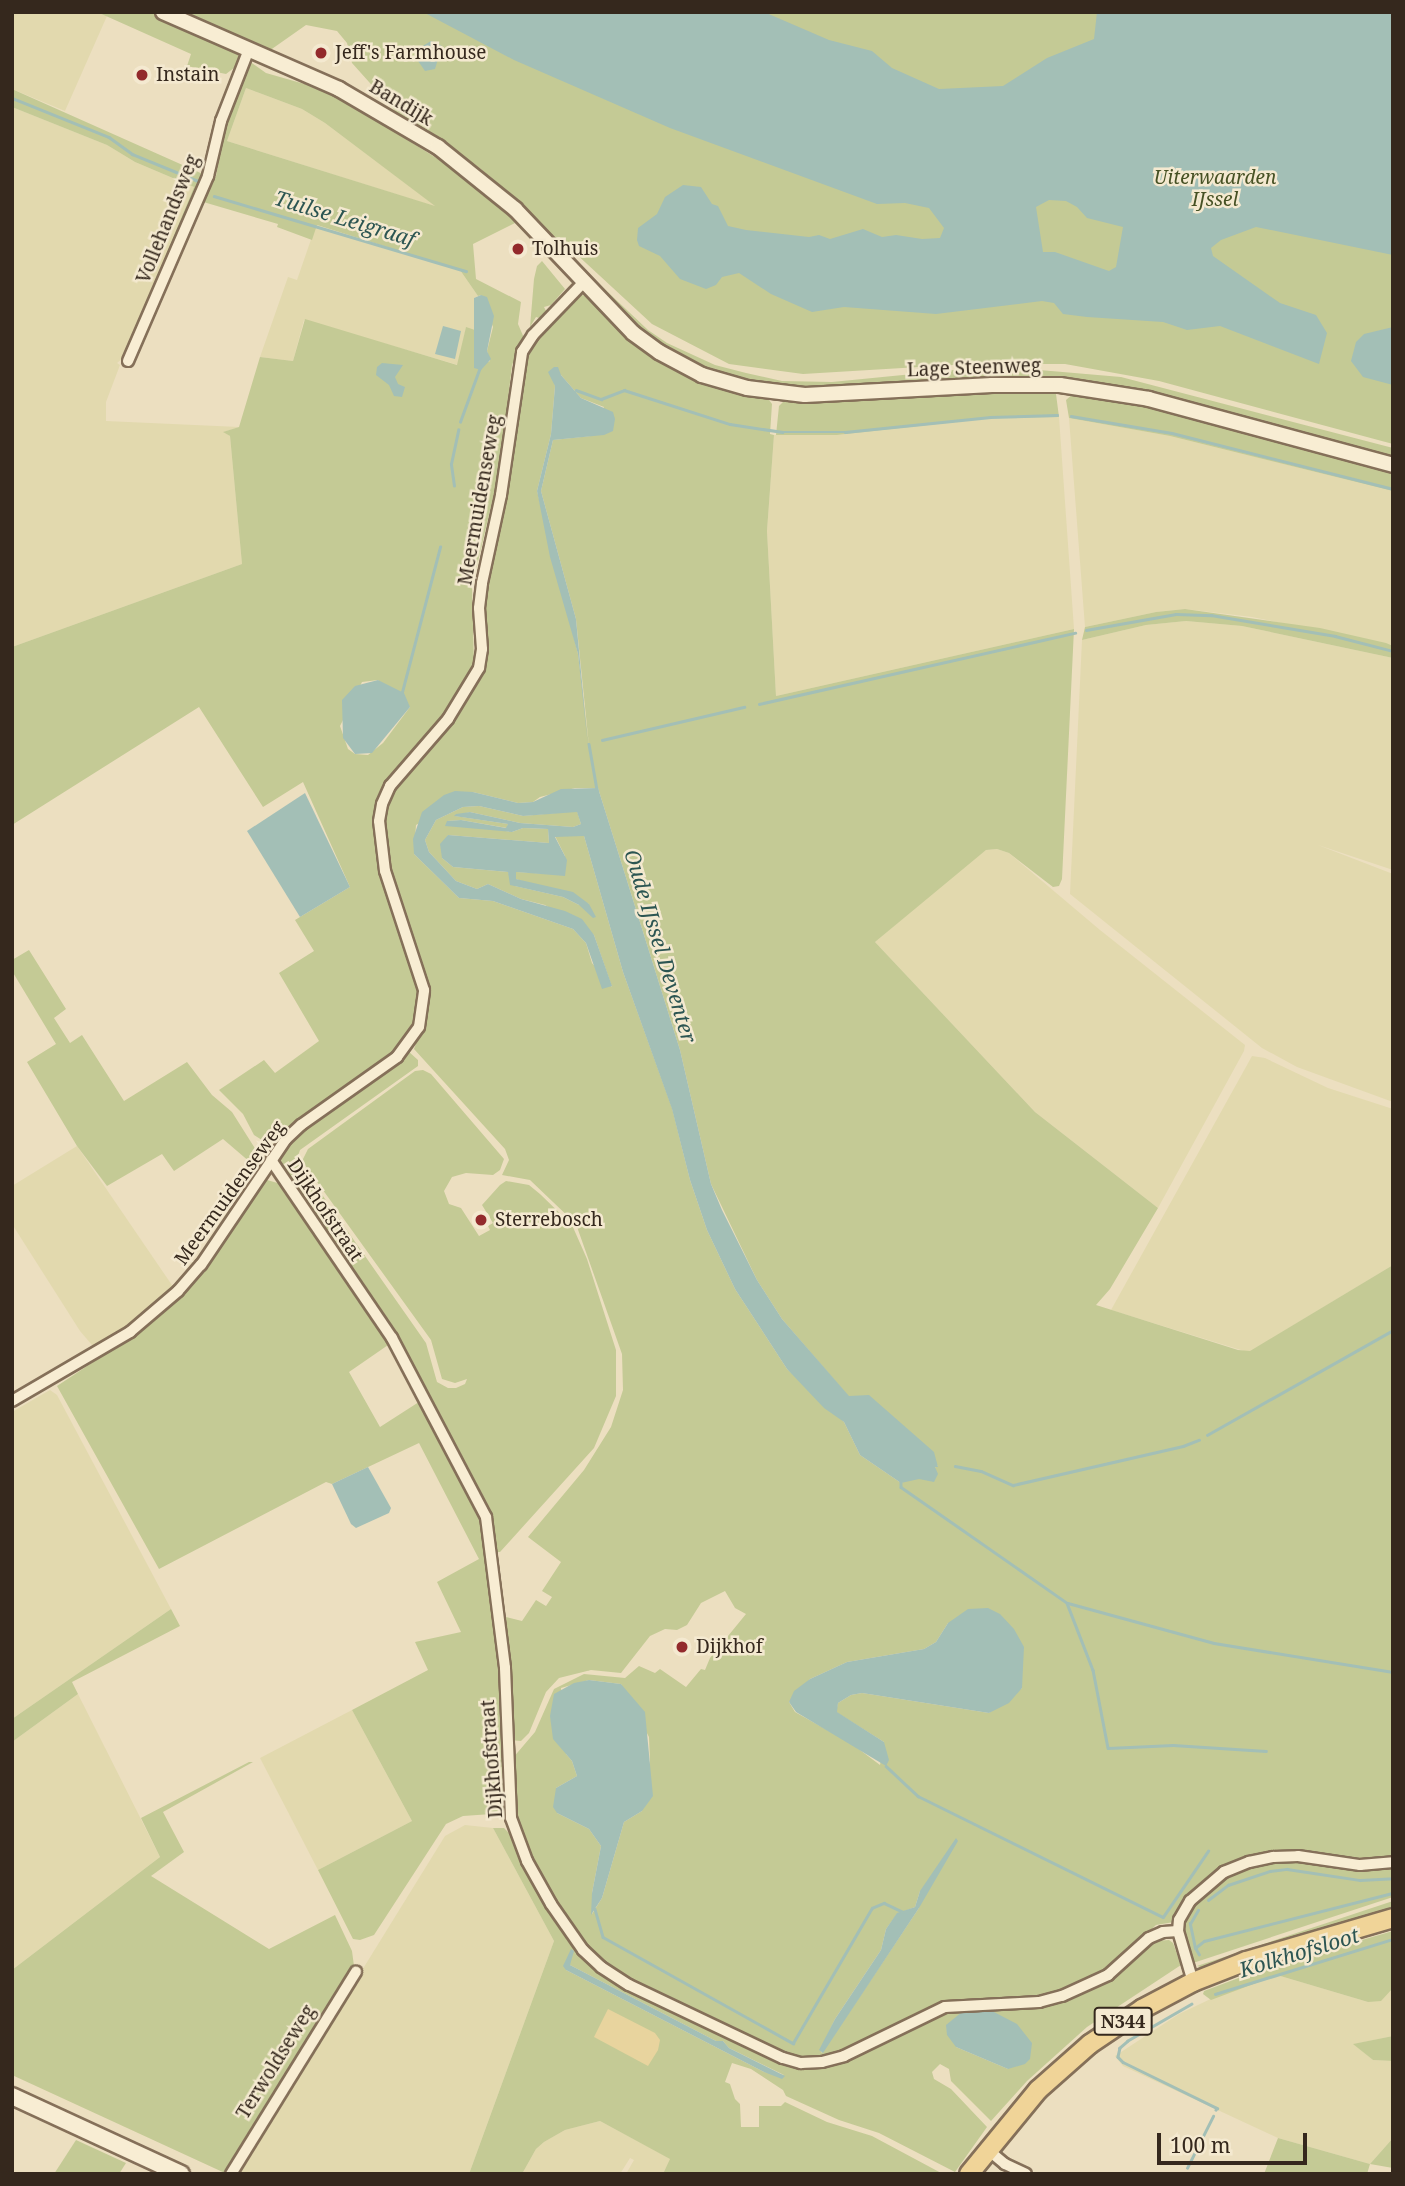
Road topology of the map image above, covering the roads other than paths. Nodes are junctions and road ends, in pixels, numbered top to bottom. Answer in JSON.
{"nodes":[{"id":1,"x":163,"y":12,"type":"edge"},
{"id":2,"x":249,"y":49,"type":"junction"},
{"id":3,"x":584,"y":282,"type":"junction"},
{"id":4,"x":128,"y":361,"type":"dead end"},
{"id":5,"x":1393,"y":465,"type":"edge"},
{"id":6,"x":271,"y":1160,"type":"junction"},
{"id":7,"x":12,"y":1401,"type":"edge"},
{"id":8,"x":1393,"y":1862,"type":"edge"},
{"id":9,"x":1393,"y":1911,"type":"edge"},
{"id":10,"x":1393,"y":1918,"type":"edge"},
{"id":11,"x":1178,"y":1931,"type":"junction"},
{"id":12,"x":1323,"y":1937,"type":"junction"},
{"id":13,"x":356,"y":1972,"type":"dead end"},
{"id":14,"x":1193,"y":1982,"type":"junction"},
{"id":15,"x":12,"y":2096,"type":"edge"},
{"id":16,"x":987,"y":2149,"type":"junction"},
{"id":17,"x":181,"y":2174,"type":"edge"},
{"id":18,"x":232,"y":2174,"type":"edge"},
{"id":19,"x":969,"y":2174,"type":"edge"},
{"id":20,"x":1026,"y":2174,"type":"edge"}],
"edges":[{"from":1,"to":2,"type":"street","name":"Bandijk"},
{"from":2,"to":3,"type":"street","name":"Bandijk"},
{"from":2,"to":4,"type":"street","name":"Vollehandsweg"},
{"from":3,"to":5,"type":"street","name":"Lage Steenweg"},
{"from":3,"to":6,"type":"street","name":"Meermuidenseweg"},
{"from":6,"to":7,"type":"street","name":"Meermuidenseweg"},
{"from":6,"to":11,"type":"street","name":"Dijkhofstraat"},
{"from":8,"to":11,"type":"street"},
{"from":9,"to":12,"type":"main road","number":"N344"},
{"from":10,"to":12,"type":"main road","number":"N344"},
{"from":11,"to":14,"type":"street"},
{"from":12,"to":14,"type":"main road","number":"N344"},
{"from":13,"to":18,"type":"street","name":"Terwoldseweg"},
{"from":14,"to":16,"type":"main road","number":"N344"},
{"from":15,"to":17,"type":"main road"},
{"from":16,"to":19,"type":"main road","number":"N344"},
{"from":16,"to":20,"type":"street"}]}
